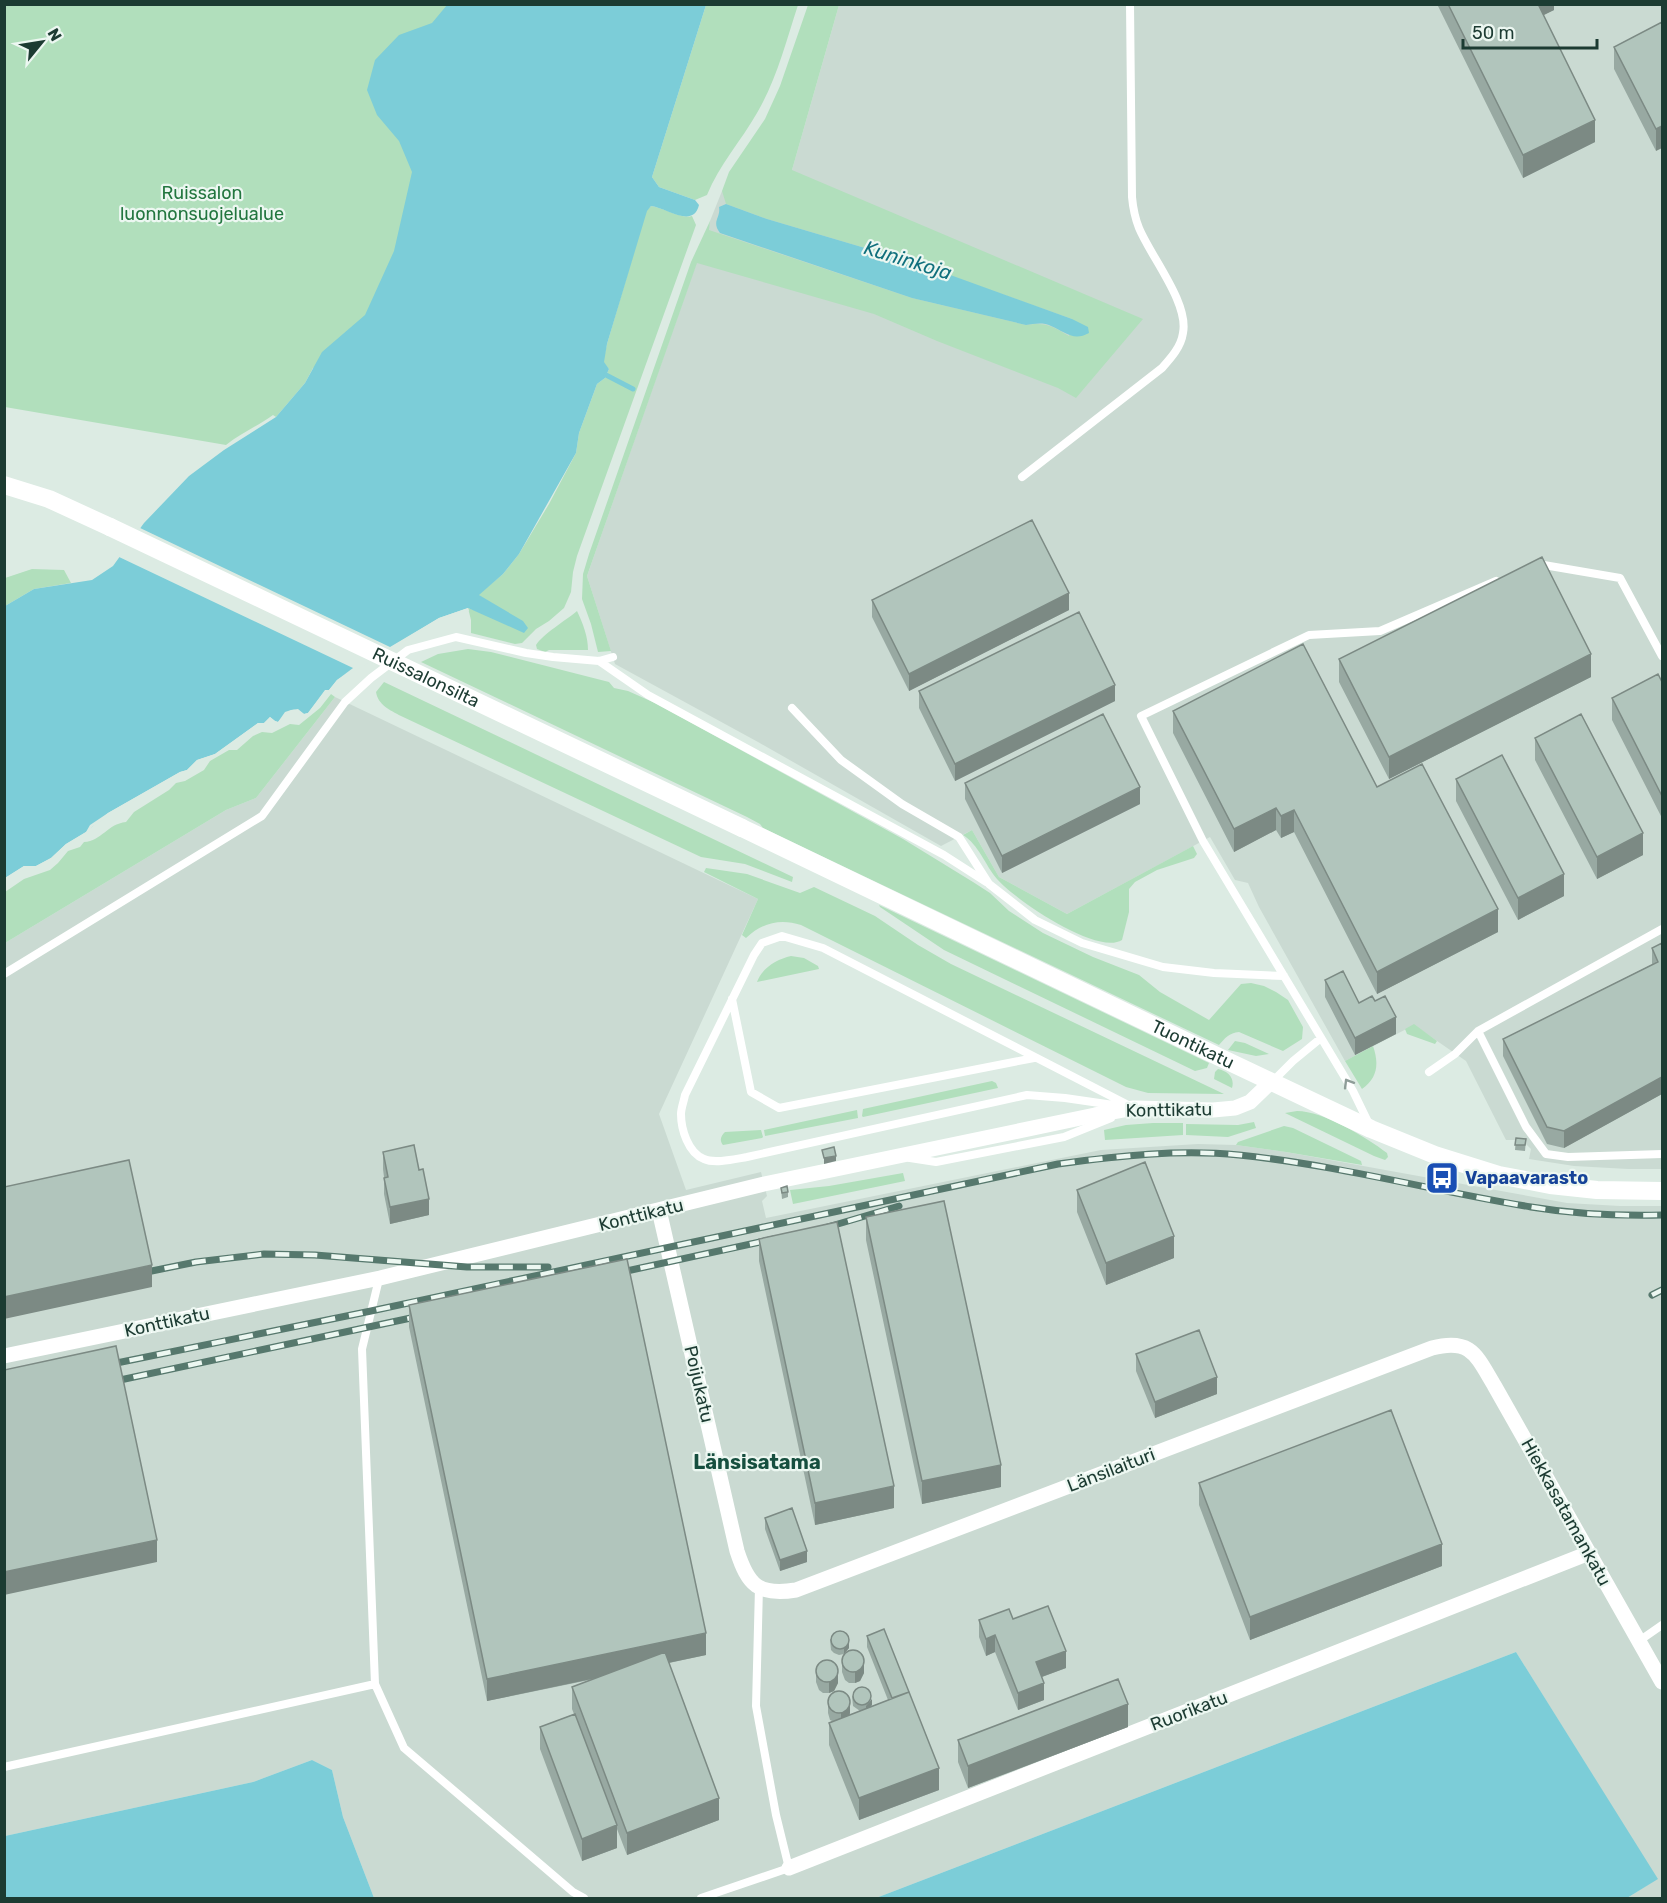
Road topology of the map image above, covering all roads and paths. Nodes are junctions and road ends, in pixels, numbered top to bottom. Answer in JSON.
{"nodes":[{"id":1,"x":1130,"y":4,"type":"edge"},
{"id":2,"x":1022,"y":477,"type":"dead end"},
{"id":3,"x":4,"y":485,"type":"edge"},
{"id":4,"x":1526,"y":568,"type":"edge"},
{"id":5,"x":1505,"y":577,"type":"edge"},
{"id":6,"x":1662,"y":656,"type":"edge"},
{"id":7,"x":613,"y":657,"type":"dead end"},
{"id":8,"x":600,"y":661,"type":"junction"},
{"id":9,"x":792,"y":708,"type":"dead end"},
{"id":10,"x":742,"y":828,"type":"joint"},
{"id":11,"x":989,"y":884,"type":"junction"},
{"id":12,"x":1662,"y":929,"type":"edge"},
{"id":13,"x":4,"y":974,"type":"edge"},
{"id":14,"x":1284,"y":976,"type":"junction"},
{"id":15,"x":732,"y":999,"type":"junction"},
{"id":16,"x":1478,"y":1031,"type":"junction"},
{"id":17,"x":1321,"y":1038,"type":"junction"},
{"id":18,"x":1034,"y":1058,"type":"junction"},
{"id":19,"x":1429,"y":1072,"type":"dead end"},
{"id":20,"x":1272,"y":1082,"type":"junction"},
{"id":21,"x":1134,"y":1108,"type":"junction"},
{"id":22,"x":1371,"y":1129,"type":"junction"},
{"id":23,"x":1662,"y":1154,"type":"edge"},
{"id":24,"x":1662,"y":1191,"type":"edge"},
{"id":25,"x":659,"y":1210,"type":"junction"},
{"id":26,"x":380,"y":1278,"type":"junction"},
{"id":27,"x":1464,"y":1347,"type":"joint"},
{"id":28,"x":4,"y":1356,"type":"edge"},
{"id":29,"x":1589,"y":1553,"type":"junction"},
{"id":30,"x":759,"y":1587,"type":"junction"},
{"id":31,"x":1662,"y":1626,"type":"edge"},
{"id":32,"x":1639,"y":1641,"type":"junction"},
{"id":33,"x":1662,"y":1682,"type":"edge"},
{"id":34,"x":375,"y":1684,"type":"junction"},
{"id":35,"x":4,"y":1767,"type":"edge"},
{"id":36,"x":789,"y":1868,"type":"junction"},
{"id":37,"x":584,"y":1899,"type":"edge"},
{"id":38,"x":700,"y":1899,"type":"edge"}],
"edges":[{"from":1,"to":2,"type":"lane"},
{"from":3,"to":10,"type":"street","name":"Ruissalonsilta","bridge":true},
{"from":4,"to":6,"type":"lane"},
{"from":5,"to":14,"type":"lane"},
{"from":7,"to":8,"type":"lane"},
{"from":8,"to":11,"type":"lane"},
{"from":8,"to":13,"type":"lane"},
{"from":9,"to":11,"type":"lane"},
{"from":10,"to":20,"type":"street","name":"Tuontikatu"},
{"from":11,"to":14,"type":"lane"},
{"from":12,"to":16,"type":"lane"},
{"from":14,"to":17,"type":"lane"},
{"from":15,"to":18,"type":"lane"},
{"from":15,"to":18,"type":"lane"},
{"from":15,"to":21,"type":"lane"},
{"from":16,"to":19,"type":"lane"},
{"from":16,"to":23,"type":"lane"},
{"from":17,"to":20,"type":"lane"},
{"from":22,"to":17,"type":"lane","one_way":true},
{"from":18,"to":21,"type":"lane"},
{"from":20,"to":21,"type":"street","name":"Konttikatu"},
{"from":20,"to":22,"type":"street","name":"Tuontikatu"},
{"from":21,"to":25,"type":"street","name":"Konttikatu"},
{"from":22,"to":24,"type":"street","name":"Tuontikatu"},
{"from":25,"to":26,"type":"street","name":"Konttikatu"},
{"from":25,"to":30,"type":"street","name":"Poijukatu"},
{"from":26,"to":28,"type":"street","name":"Konttikatu"},
{"from":26,"to":34,"type":"lane"},
{"from":27,"to":29,"type":"street","name":"Hiekkasatamankatu"},
{"from":27,"to":30,"type":"street","name":"Länsilaituri"},
{"from":29,"to":32,"type":"street","name":"Hiekkasatamankatu"},
{"from":29,"to":36,"type":"street","name":"Ruorikatu"},
{"from":30,"to":36,"type":"lane"},
{"from":31,"to":32,"type":"lane"},
{"from":32,"to":33,"type":"street","name":"Hiekkasatamankatu"},
{"from":34,"to":35,"type":"lane"},
{"from":34,"to":37,"type":"lane"},
{"from":36,"to":38,"type":"lane"}]}
